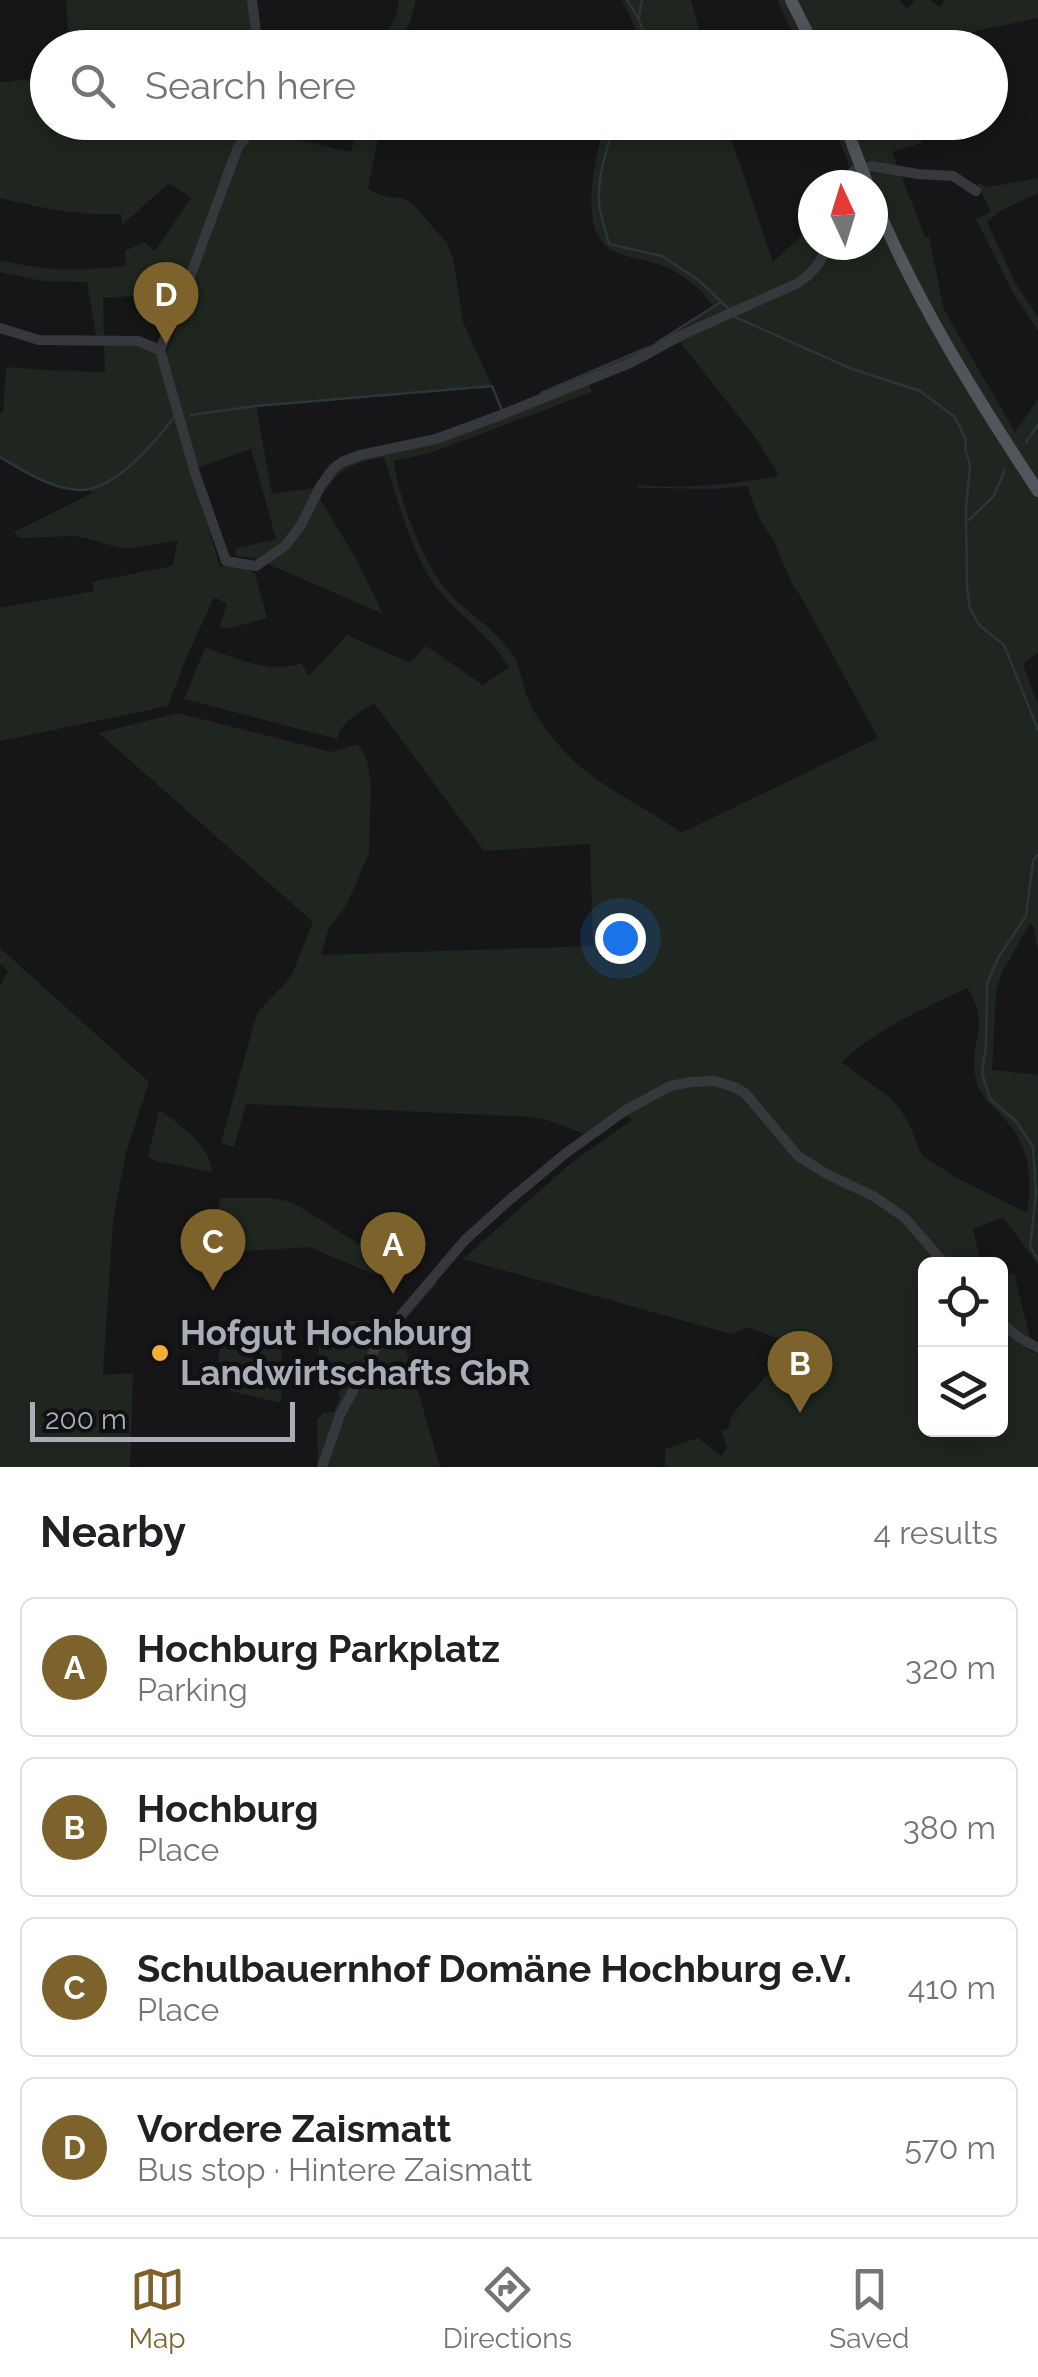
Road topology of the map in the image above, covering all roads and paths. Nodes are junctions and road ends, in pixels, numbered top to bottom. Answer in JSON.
{"nodes":[{"id":1,"x":252,"y":0,"type":"edge"},
{"id":2,"x":791,"y":0,"type":"edge"},
{"id":3,"x":256,"y":30,"type":"edge"},
{"id":4,"x":806,"y":30,"type":"edge"},
{"id":5,"x":244,"y":140,"type":"edge"},
{"id":6,"x":851,"y":140,"type":"edge"},
{"id":7,"x":862,"y":169,"type":"joint"},
{"id":8,"x":976,"y":190,"type":"dead end"},
{"id":9,"x":888,"y":231,"type":"edge"},
{"id":10,"x":821,"y":260,"type":"edge"},
{"id":11,"x":0,"y":328,"type":"edge"},
{"id":12,"x":160,"y":350,"type":"junction"},
{"id":13,"x":1038,"y":491,"type":"edge"},
{"id":14,"x":939,"y":1257,"type":"edge"},
{"id":15,"x":1008,"y":1328,"type":"edge"},
{"id":16,"x":1038,"y":1348,"type":"edge"},
{"id":17,"x":322,"y":1467,"type":"edge"}],
"edges":[{"from":1,"to":3,"type":"street"},
{"from":2,"to":4,"type":"main road"},
{"from":5,"to":12,"type":"street"},
{"from":6,"to":7,"type":"main road"},
{"from":7,"to":8,"type":"street"},
{"from":9,"to":13,"type":"main road"},
{"from":10,"to":12,"type":"street"},
{"from":11,"to":12,"type":"street"},
{"from":14,"to":17,"type":"street"},
{"from":15,"to":16,"type":"street"}]}
